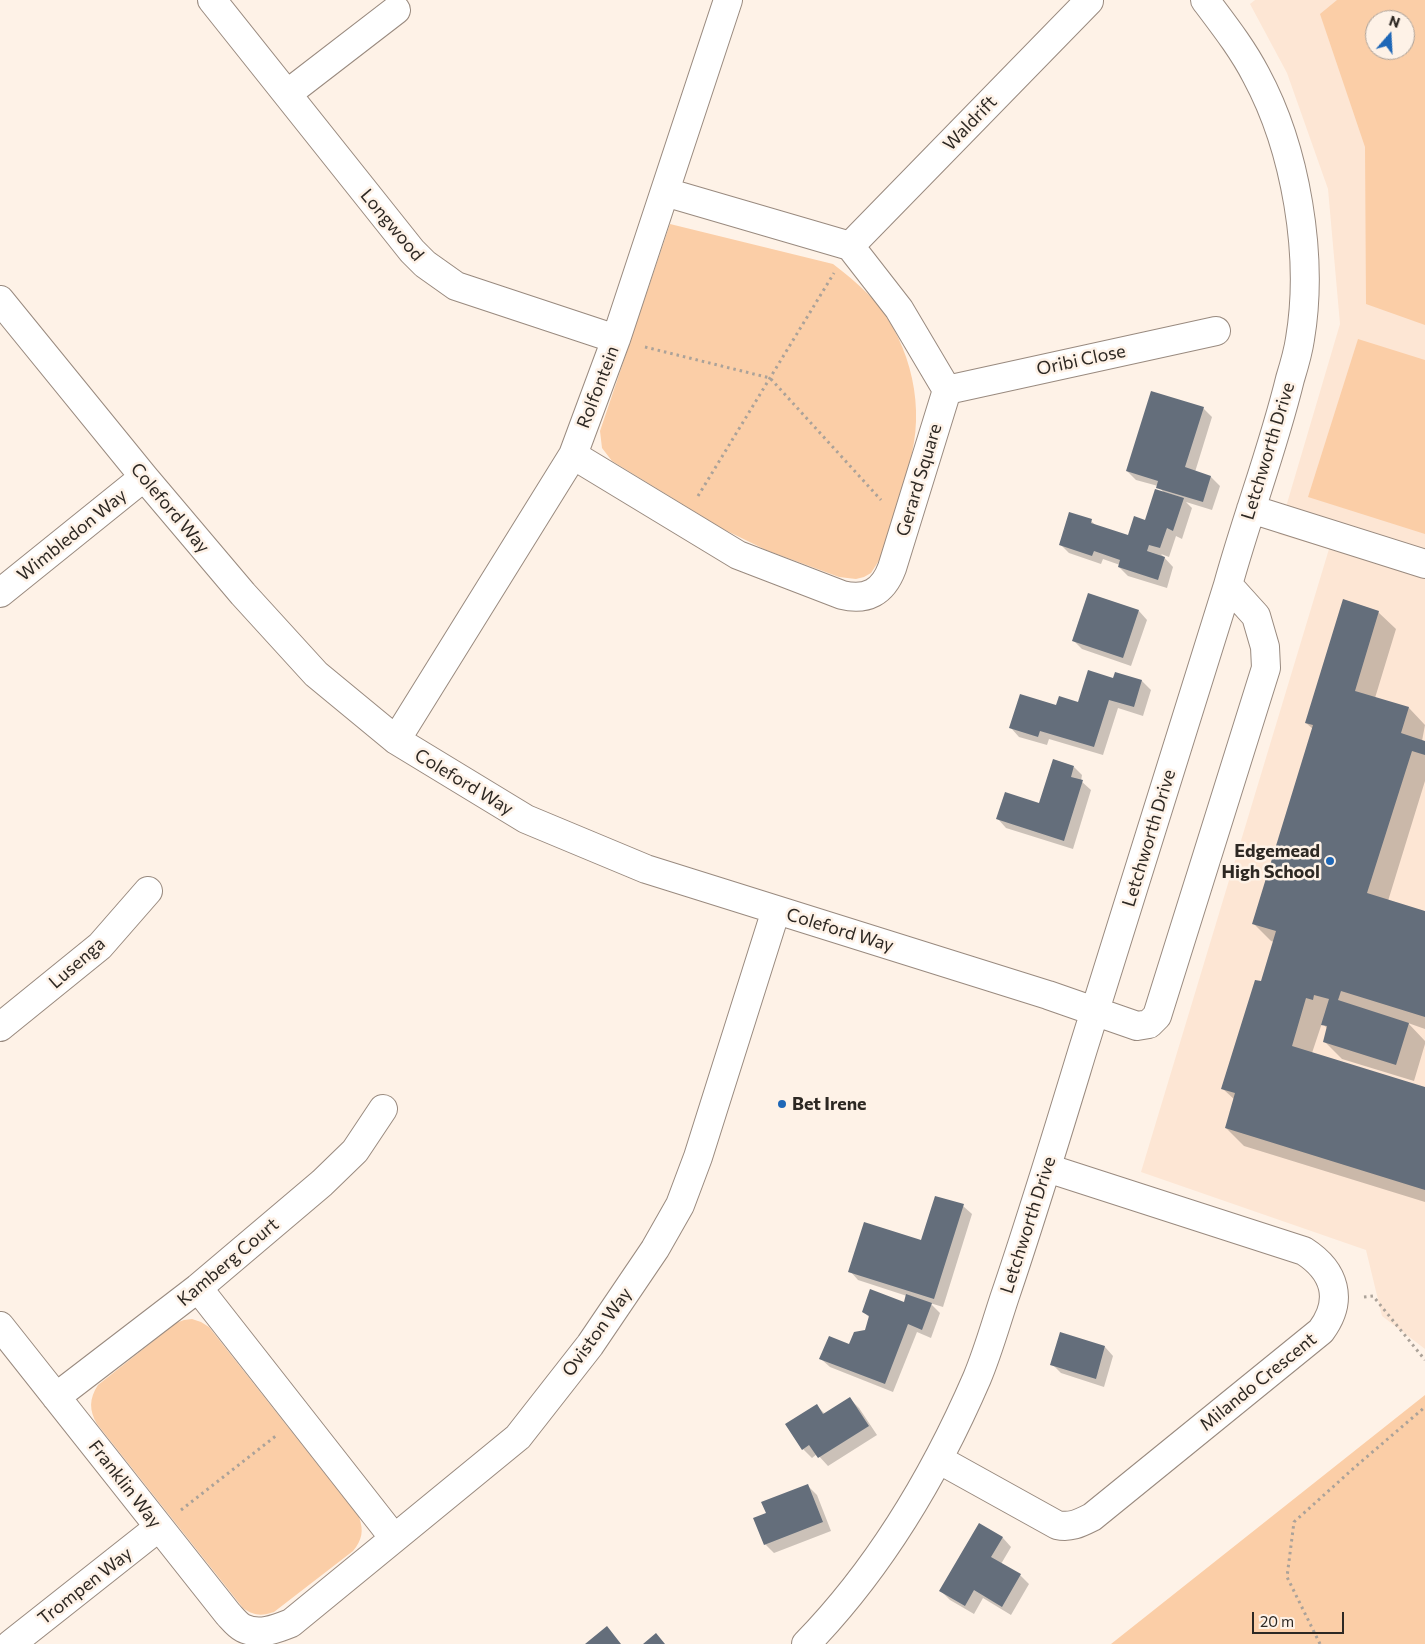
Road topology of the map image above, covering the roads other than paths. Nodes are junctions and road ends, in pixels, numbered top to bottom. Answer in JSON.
{"nodes":[{"id":1,"x":212,"y":0,"type":"edge"},
{"id":2,"x":728,"y":0,"type":"edge"},
{"id":3,"x":1205,"y":0,"type":"edge"},
{"id":4,"x":1089,"y":1,"type":"edge"},
{"id":5,"x":396,"y":10,"type":"dead end"},
{"id":6,"x":287,"y":94,"type":"junction"},
{"id":7,"x":665,"y":192,"type":"junction"},
{"id":8,"x":850,"y":246,"type":"junction"},
{"id":9,"x":0,"y":300,"type":"edge"},
{"id":10,"x":1216,"y":331,"type":"dead end"},
{"id":11,"x":616,"y":339,"type":"junction"},
{"id":12,"x":947,"y":390,"type":"junction"},
{"id":13,"x":573,"y":455,"type":"junction"},
{"id":14,"x":144,"y":477,"type":"junction"},
{"id":15,"x":1251,"y":509,"type":"junction"},
{"id":16,"x":1425,"y":564,"type":"edge"},
{"id":17,"x":1228,"y":585,"type":"junction"},
{"id":18,"x":0,"y":593,"type":"edge"},
{"id":19,"x":396,"y":740,"type":"junction"},
{"id":20,"x":148,"y":891,"type":"dead end"},
{"id":21,"x":776,"y":910,"type":"junction"},
{"id":22,"x":1095,"y":1012,"type":"junction"},
{"id":23,"x":0,"y":1027,"type":"edge"},
{"id":24,"x":383,"y":1109,"type":"dead end"},
{"id":25,"x":1047,"y":1168,"type":"junction"},
{"id":26,"x":198,"y":1288,"type":"junction"},
{"id":27,"x":0,"y":1326,"type":"edge"},
{"id":28,"x":56,"y":1397,"type":"junction"},
{"id":29,"x":938,"y":1459,"type":"junction"},
{"id":30,"x":159,"y":1527,"type":"junction"},
{"id":31,"x":394,"y":1538,"type":"junction"},
{"id":32,"x":256,"y":1632,"type":"joint"},
{"id":33,"x":11,"y":1644,"type":"edge"},
{"id":34,"x":806,"y":1644,"type":"edge"}],
"edges":[{"from":1,"to":6,"type":"street","name":"Longwood"},
{"from":2,"to":7,"type":"street","name":"Rolfontein"},
{"from":3,"to":15,"type":"street","name":"Letchworth Drive"},
{"from":4,"to":8,"type":"street","name":"Waldrift"},
{"from":5,"to":6,"type":"street"},
{"from":6,"to":11,"type":"street","name":"Longwood"},
{"from":7,"to":8,"type":"street"},
{"from":7,"to":11,"type":"street","name":"Rolfontein"},
{"from":8,"to":12,"type":"street"},
{"from":9,"to":14,"type":"street","name":"Coleford Way"},
{"from":10,"to":12,"type":"street","name":"Oribi Close"},
{"from":11,"to":13,"type":"street","name":"Rolfontein"},
{"from":12,"to":13,"type":"street","name":"Gerard Square"},
{"from":13,"to":19,"type":"street","name":"Rolfontein"},
{"from":14,"to":18,"type":"street","name":"Wimbledon Way"},
{"from":14,"to":19,"type":"street","name":"Coleford Way"},
{"from":15,"to":16,"type":"street"},
{"from":15,"to":17,"type":"street","name":"Letchworth Drive"},
{"from":17,"to":22,"type":"street","name":"Letchworth Drive"},
{"from":17,"to":22,"type":"street","name":"Coleford Way"},
{"from":19,"to":21,"type":"street","name":"Coleford Way"},
{"from":20,"to":23,"type":"street","name":"Lusenga"},
{"from":21,"to":22,"type":"street","name":"Coleford Way"},
{"from":21,"to":31,"type":"street","name":"Oviston Way"},
{"from":22,"to":25,"type":"street","name":"Letchworth Drive"},
{"from":24,"to":26,"type":"street","name":"Kamberg Court"},
{"from":25,"to":29,"type":"street","name":"Letchworth Drive"},
{"from":25,"to":29,"type":"street","name":"Milando Crescent"},
{"from":26,"to":28,"type":"street","name":"Kamberg Court"},
{"from":26,"to":31,"type":"street"},
{"from":27,"to":28,"type":"street","name":"Franklin Way"},
{"from":28,"to":30,"type":"street","name":"Franklin Way"},
{"from":29,"to":34,"type":"street","name":"Letchworth Drive"},
{"from":30,"to":32,"type":"street","name":"Franklin Way"},
{"from":30,"to":33,"type":"street","name":"Trompen Way"},
{"from":31,"to":32,"type":"street","name":"Oviston Way"}]}
